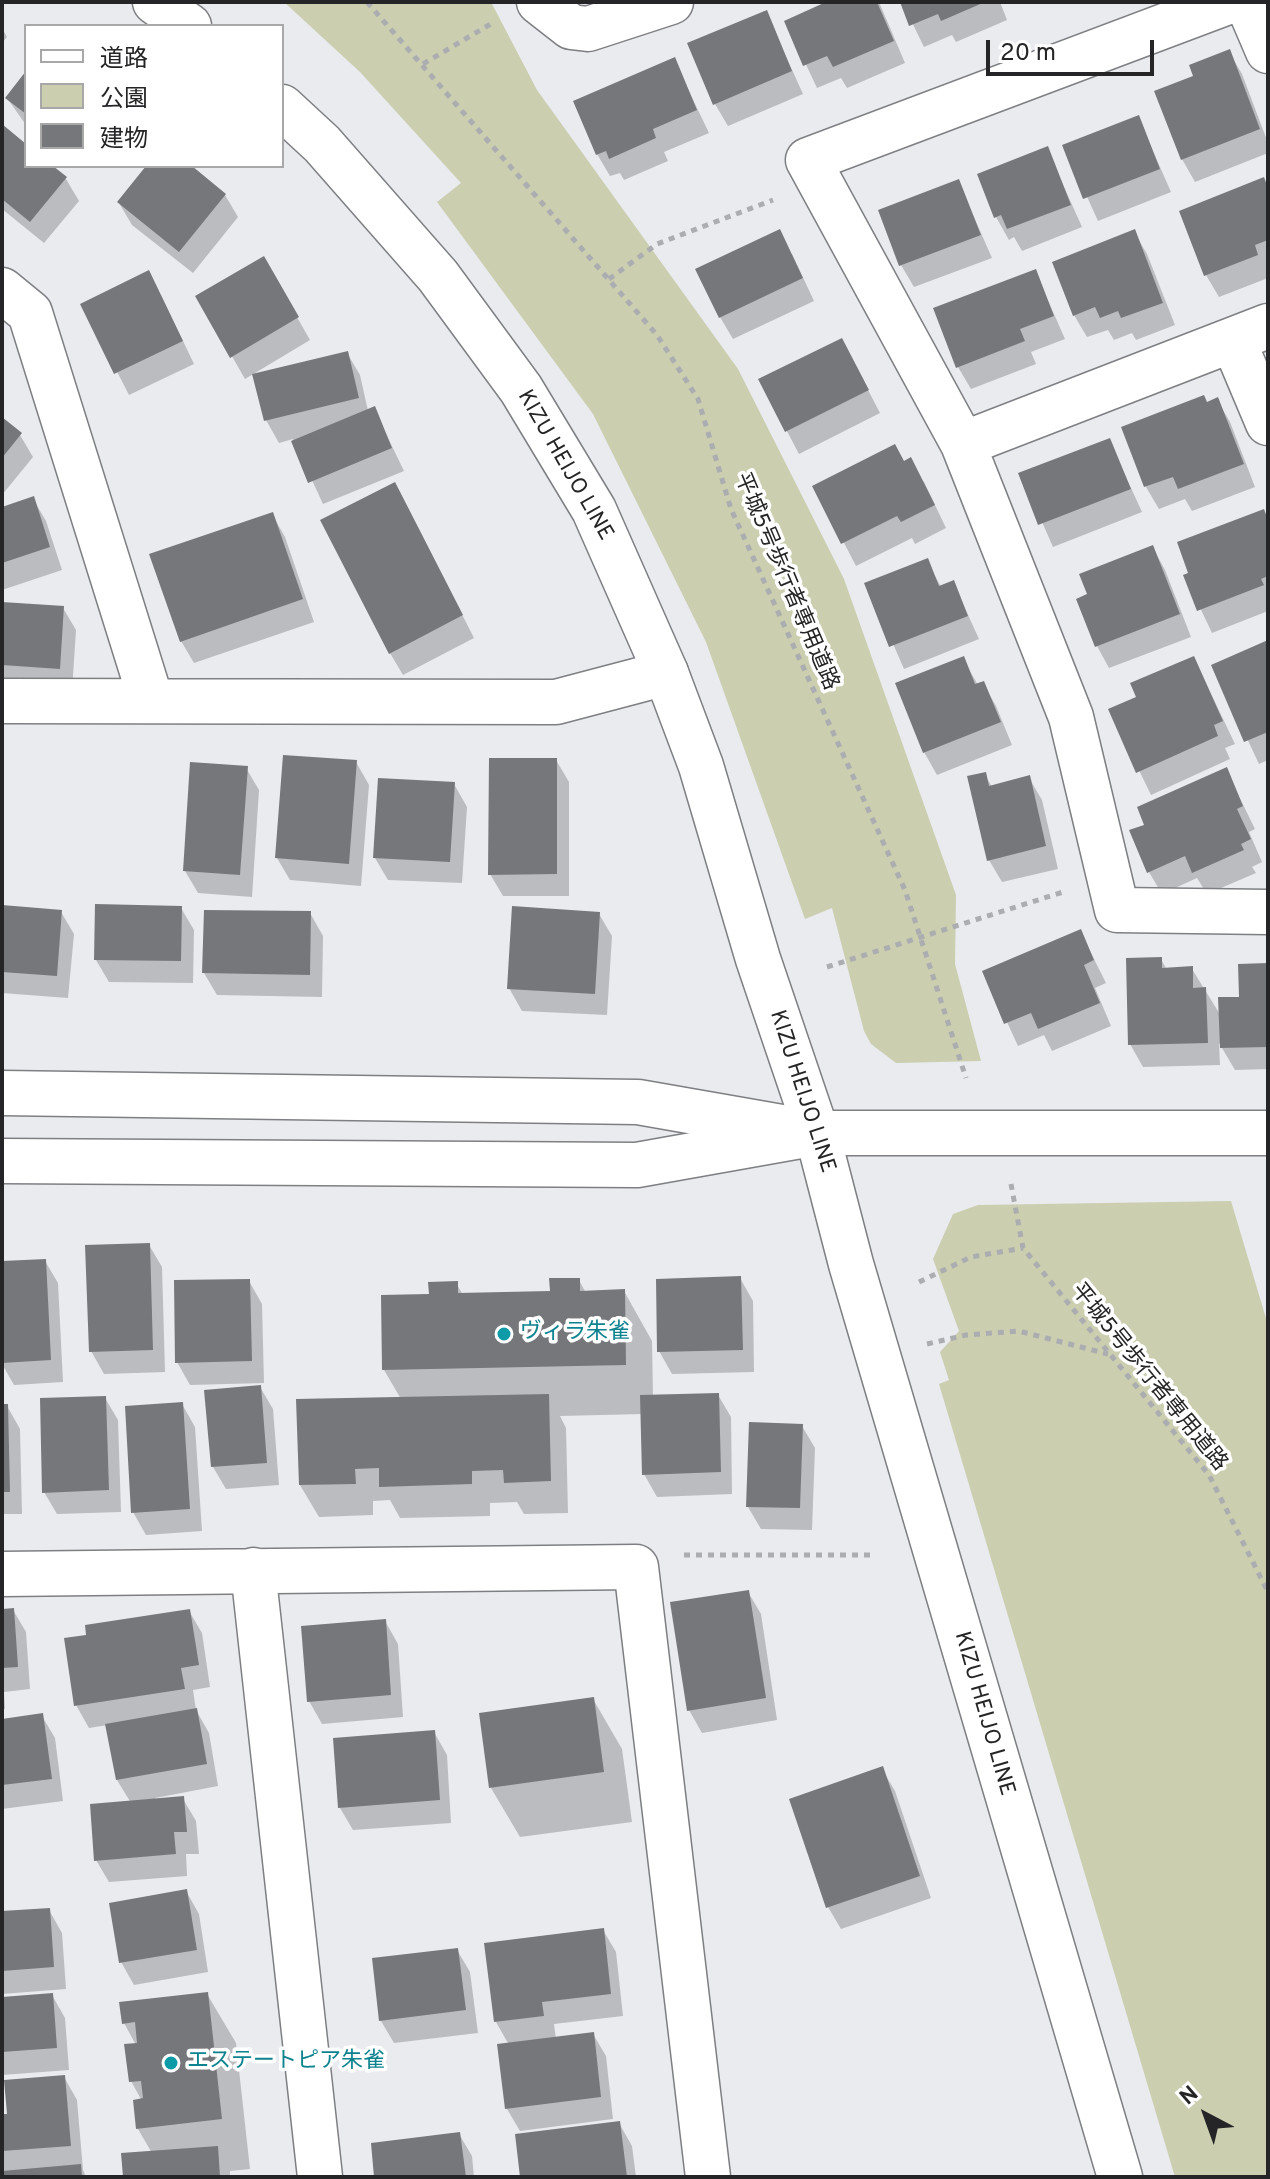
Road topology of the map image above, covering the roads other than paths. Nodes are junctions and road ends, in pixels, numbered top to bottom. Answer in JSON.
{"nodes":[{"id":1,"x":155,"y":2,"type":"edge"},
{"id":2,"x":671,"y":2,"type":"edge"},
{"id":3,"x":1228,"y":2,"type":"edge"},
{"id":4,"x":1247,"y":2,"type":"edge"},
{"id":5,"x":521,"y":10,"type":"edge"},
{"id":6,"x":186,"y":24,"type":"edge"},
{"id":7,"x":1268,"y":51,"type":"edge"},
{"id":8,"x":284,"y":109,"type":"edge"},
{"id":9,"x":2,"y":290,"type":"edge"},
{"id":10,"x":1250,"y":333,"type":"edge"},
{"id":11,"x":1268,"y":423,"type":"edge"},
{"id":12,"x":963,"y":444,"type":"junction"},
{"id":13,"x":666,"y":673,"type":"junction"},
{"id":14,"x":151,"y":700,"type":"junction"},
{"id":15,"x":2,"y":701,"type":"edge"},
{"id":16,"x":1268,"y":912,"type":"edge"},
{"id":17,"x":2,"y":1093,"type":"edge"},
{"id":18,"x":817,"y":1133,"type":"junction"},
{"id":19,"x":1268,"y":1133,"type":"edge"},
{"id":20,"x":2,"y":1161,"type":"edge"},
{"id":21,"x":253,"y":1570,"type":"junction"},
{"id":22,"x":2,"y":1574,"type":"edge"},
{"id":23,"x":320,"y":2177,"type":"edge"},
{"id":24,"x":708,"y":2177,"type":"edge"},
{"id":25,"x":1120,"y":2177,"type":"edge"}],
"edges":[{"from":1,"to":6,"type":"street"},
{"from":2,"to":5,"type":"street"},
{"from":3,"to":12,"type":"street"},
{"from":4,"to":7,"type":"street"},
{"from":8,"to":13,"type":"street","name":"KIZU HEIJO LINE"},
{"from":9,"to":14,"type":"street"},
{"from":10,"to":11,"type":"street"},
{"from":10,"to":12,"type":"street"},
{"from":12,"to":16,"type":"street"},
{"from":13,"to":14,"type":"street"},
{"from":13,"to":18,"type":"street","name":"KIZU HEIJO LINE"},
{"from":14,"to":15,"type":"street"},
{"from":17,"to":18,"type":"street"},
{"from":18,"to":19,"type":"street"},
{"from":18,"to":20,"type":"street"},
{"from":18,"to":25,"type":"street","name":"KIZU HEIJO LINE"},
{"from":21,"to":22,"type":"street"},
{"from":21,"to":23,"type":"street"},
{"from":21,"to":24,"type":"street"}]}
